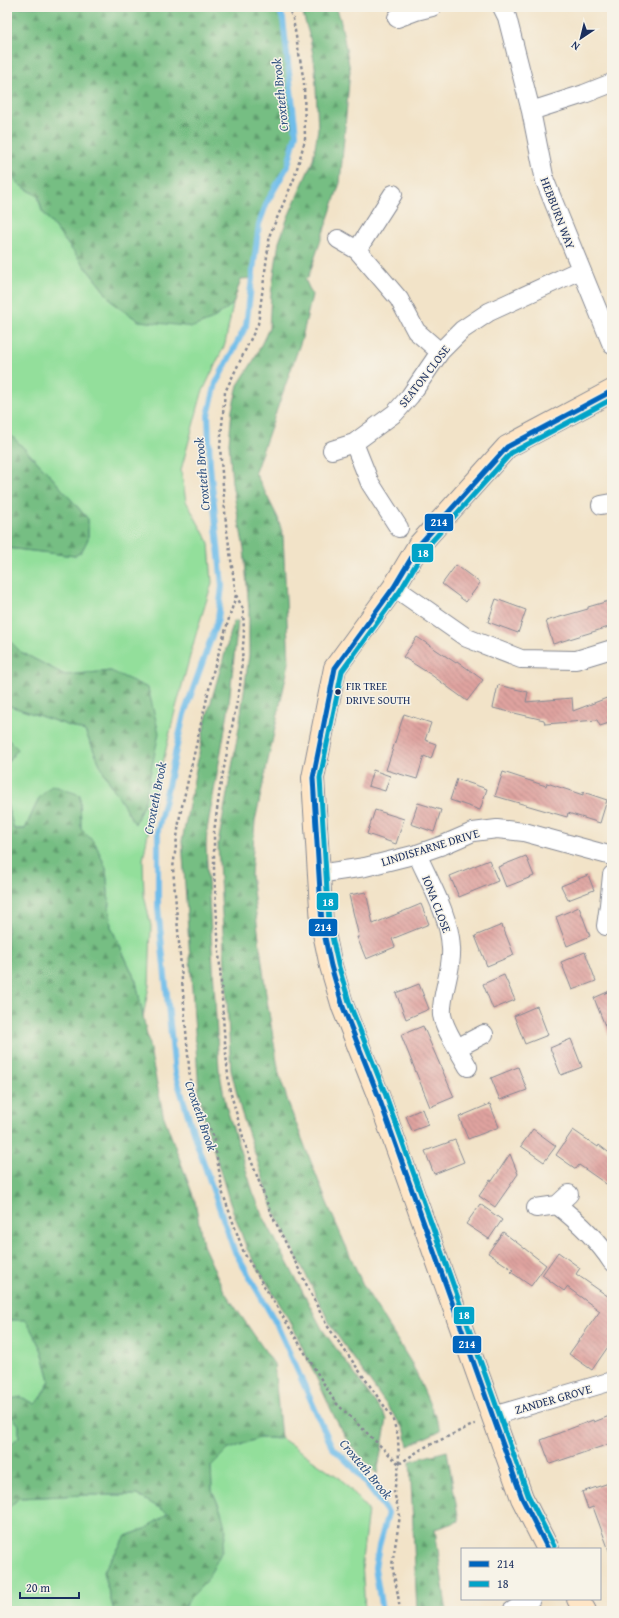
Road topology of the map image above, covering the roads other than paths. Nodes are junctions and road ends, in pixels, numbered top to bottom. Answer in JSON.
{"nodes":[{"id":1,"x":502,"y":7,"type":"edge"},
{"id":2,"x":421,"y":8,"type":"edge"},
{"id":3,"x":398,"y":18,"type":"dead end"},
{"id":4,"x":612,"y":83,"type":"edge"},
{"id":5,"x":530,"y":111,"type":"junction"},
{"id":6,"x":393,"y":194,"type":"dead end"},
{"id":7,"x":338,"y":239,"type":"dead end"},
{"id":8,"x":357,"y":250,"type":"junction"},
{"id":9,"x":580,"y":270,"type":"junction"},
{"id":10,"x":612,"y":345,"type":"edge"},
{"id":11,"x":440,"y":352,"type":"junction"},
{"id":12,"x":612,"y":391,"type":"edge"},
{"id":13,"x":354,"y":444,"type":"junction"},
{"id":14,"x":332,"y":450,"type":"dead end"},
{"id":15,"x":399,"y":528,"type":"dead end"},
{"id":16,"x":394,"y":587,"type":"junction"},
{"id":17,"x":612,"y":649,"type":"edge"},
{"id":18,"x":418,"y":854,"type":"junction"},
{"id":19,"x":612,"y":856,"type":"edge"},
{"id":20,"x":318,"y":874,"type":"junction"},
{"id":21,"x":612,"y":875,"type":"edge"},
{"id":22,"x":610,"y":905,"type":"edge"},
{"id":23,"x":606,"y":926,"type":"dead end"},
{"id":24,"x":484,"y":1034,"type":"dead end"},
{"id":25,"x":457,"y":1048,"type":"junction"},
{"id":26,"x":468,"y":1067,"type":"dead end"},
{"id":27,"x":536,"y":1208,"type":"dead end"},
{"id":28,"x":612,"y":1262,"type":"edge"},
{"id":29,"x":612,"y":1381,"type":"edge"},
{"id":30,"x":493,"y":1416,"type":"junction"},
{"id":31,"x":547,"y":1548,"type":"edge"},
{"id":32,"x":529,"y":1600,"type":"edge"},
{"id":33,"x":579,"y":1600,"type":"edge"},
{"id":34,"x":512,"y":1611,"type":"edge"},
{"id":35,"x":585,"y":1611,"type":"edge"}],
"edges":[{"from":1,"to":5,"type":"street","name":"HEBBURN WAY"},
{"from":2,"to":3,"type":"street"},
{"from":4,"to":5,"type":"street"},
{"from":5,"to":9,"type":"street","name":"HEBBURN WAY"},
{"from":6,"to":8,"type":"street"},
{"from":7,"to":8,"type":"street"},
{"from":8,"to":11,"type":"street"},
{"from":9,"to":10,"type":"street","name":"HEBBURN WAY"},
{"from":9,"to":11,"type":"street","name":"SEATON CLOSE"},
{"from":11,"to":13,"type":"street","name":"SEATON CLOSE"},
{"from":12,"to":16,"type":"street"},
{"from":13,"to":14,"type":"street","name":"SEATON CLOSE"},
{"from":13,"to":15,"type":"street"},
{"from":16,"to":17,"type":"street"},
{"from":16,"to":20,"type":"street"},
{"from":18,"to":19,"type":"street","name":"LINDISFARNE DRIVE"},
{"from":18,"to":20,"type":"street","name":"LINDISFARNE DRIVE"},
{"from":18,"to":25,"type":"street","name":"IONA CLOSE"},
{"from":20,"to":30,"type":"street"},
{"from":21,"to":22,"type":"street"},
{"from":22,"to":23,"type":"street"},
{"from":24,"to":25,"type":"street"},
{"from":25,"to":26,"type":"street","name":"IONA CLOSE"},
{"from":27,"to":28,"type":"street"},
{"from":29,"to":30,"type":"street","name":"ZANDER GROVE"},
{"from":30,"to":31,"type":"street"},
{"from":32,"to":34,"type":"street"},
{"from":33,"to":35,"type":"street"}]}
